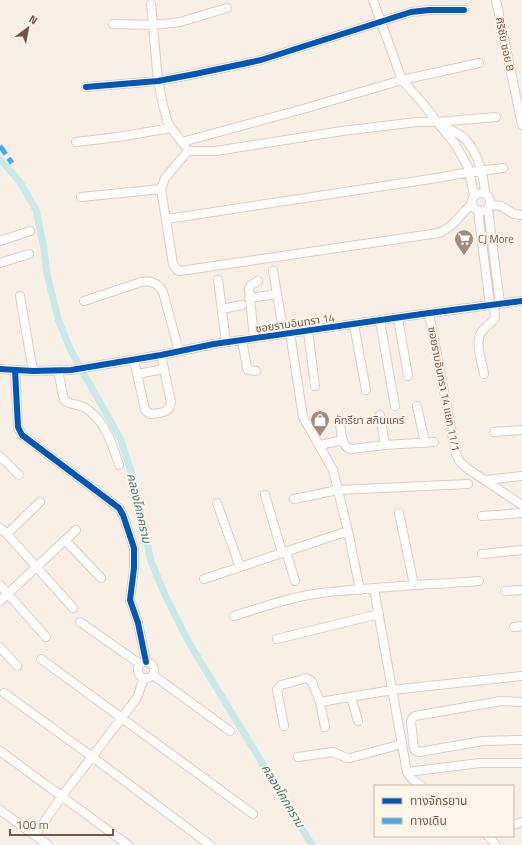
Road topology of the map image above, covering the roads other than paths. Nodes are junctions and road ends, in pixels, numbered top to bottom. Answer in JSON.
{"nodes":[{"id":1,"x":373,"y":0,"type":"edge"},
{"id":2,"x":496,"y":0,"type":"edge"},
{"id":3,"x":151,"y":4,"type":"dead end"},
{"id":4,"x":227,"y":8,"type":"dead end"},
{"id":5,"x":464,"y":10,"type":"dead end"},
{"id":6,"x":381,"y":23,"type":"junction"},
{"id":7,"x":113,"y":24,"type":"dead end"},
{"id":8,"x":153,"y":25,"type":"junction"},
{"id":9,"x":478,"y":63,"type":"dead end"},
{"id":10,"x":402,"y":80,"type":"junction"},
{"id":11,"x":158,"y":81,"type":"junction"},
{"id":12,"x":86,"y":88,"type":"dead end"},
{"id":13,"x":521,"y":112,"type":"edge"},
{"id":14,"x":496,"y":117,"type":"dead end"},
{"id":15,"x":437,"y":122,"type":"junction"},
{"id":16,"x":522,"y":125,"type":"edge"},
{"id":17,"x":171,"y":128,"type":"junction"},
{"id":18,"x":76,"y":142,"type":"dead end"},
{"id":19,"x":182,"y":142,"type":"junction"},
{"id":20,"x":188,"y":150,"type":"junction"},
{"id":21,"x":503,"y":168,"type":"dead end"},
{"id":22,"x":481,"y":171,"type":"junction"},
{"id":23,"x":470,"y":172,"type":"junction"},
{"id":24,"x":161,"y":189,"type":"junction"},
{"id":25,"x":485,"y":194,"type":"junction"},
{"id":26,"x":474,"y":195,"type":"junction"},
{"id":27,"x":81,"y":197,"type":"dead end"},
{"id":28,"x":472,"y":204,"type":"junction"},
{"id":29,"x":489,"y":207,"type":"junction"},
{"id":30,"x":478,"y":211,"type":"junction"},
{"id":31,"x":522,"y":215,"type":"edge"},
{"id":32,"x":167,"y":220,"type":"junction"},
{"id":33,"x":30,"y":231,"type":"dead end"},
{"id":34,"x":0,"y":241,"type":"edge"},
{"id":35,"x":29,"y":254,"type":"dead end"},
{"id":36,"x":0,"y":263,"type":"edge"},
{"id":37,"x":273,"y":271,"type":"dead end"},
{"id":38,"x":218,"y":280,"type":"dead end"},
{"id":39,"x":258,"y":281,"type":"dead end"},
{"id":40,"x":277,"y":294,"type":"junction"},
{"id":41,"x":20,"y":296,"type":"dead end"},
{"id":42,"x":249,"y":298,"type":"junction"},
{"id":43,"x":84,"y":301,"type":"dead end"},
{"id":44,"x":522,"y":301,"type":"edge"},
{"id":45,"x":242,"y":305,"type":"dead end"},
{"id":46,"x":495,"y":305,"type":"junction"},
{"id":47,"x":222,"y":309,"type":"junction"},
{"id":48,"x":429,"y":313,"type":"junction"},
{"id":49,"x":398,"y":318,"type":"junction"},
{"id":50,"x":380,"y":321,"type":"junction"},
{"id":51,"x":354,"y":325,"type":"junction"},
{"id":52,"x":308,"y":331,"type":"junction"},
{"id":53,"x":287,"y":334,"type":"junction"},
{"id":54,"x":254,"y":338,"type":"junction"},
{"id":55,"x":242,"y":340,"type":"junction"},
{"id":56,"x":226,"y":342,"type":"junction"},
{"id":57,"x":179,"y":351,"type":"junction"},
{"id":58,"x":161,"y":355,"type":"junction"},
{"id":59,"x":134,"y":360,"type":"junction"},
{"id":60,"x":0,"y":369,"type":"edge"},
{"id":61,"x":164,"y":369,"type":"junction"},
{"id":62,"x":15,"y":370,"type":"junction"},
{"id":63,"x":33,"y":371,"type":"junction"},
{"id":64,"x":58,"y":371,"type":"junction"},
{"id":65,"x":256,"y":371,"type":"dead end"},
{"id":66,"x":137,"y":374,"type":"junction"},
{"id":67,"x":484,"y":374,"type":"dead end"},
{"id":68,"x":408,"y":376,"type":"dead end"},
{"id":69,"x":316,"y":386,"type":"dead end"},
{"id":70,"x":366,"y":390,"type":"dead end"},
{"id":71,"x":395,"y":406,"type":"dead end"},
{"id":72,"x":417,"y":406,"type":"dead end"},
{"id":73,"x":380,"y":415,"type":"dead end"},
{"id":74,"x":340,"y":425,"type":"dead end"},
{"id":75,"x":522,"y":430,"type":"edge"},
{"id":76,"x":494,"y":432,"type":"dead end"},
{"id":77,"x":343,"y":440,"type":"junction"},
{"id":78,"x":434,"y":442,"type":"dead end"},
{"id":79,"x":426,"y":443,"type":"junction"},
{"id":80,"x":320,"y":445,"type":"junction"},
{"id":81,"x":385,"y":445,"type":"junction"},
{"id":82,"x":0,"y":456,"type":"edge"},
{"id":83,"x":119,"y":465,"type":"dead end"},
{"id":84,"x":19,"y":475,"type":"dead end"},
{"id":85,"x":522,"y":476,"type":"edge"},
{"id":86,"x":486,"y":480,"type":"junction"},
{"id":87,"x":468,"y":484,"type":"dead end"},
{"id":88,"x":338,"y":490,"type":"junction"},
{"id":89,"x":265,"y":495,"type":"dead end"},
{"id":90,"x":294,"y":500,"type":"dead end"},
{"id":91,"x":40,"y":502,"type":"dead end"},
{"id":92,"x":217,"y":502,"type":"dead end"},
{"id":93,"x":522,"y":504,"type":"edge"},
{"id":94,"x":398,"y":513,"type":"dead end"},
{"id":95,"x":522,"y":513,"type":"edge"},
{"id":96,"x":482,"y":516,"type":"dead end"},
{"id":97,"x":0,"y":528,"type":"edge"},
{"id":98,"x":76,"y":530,"type":"dead end"},
{"id":99,"x":348,"y":531,"type":"junction"},
{"id":100,"x":7,"y":534,"type":"junction"},
{"id":101,"x":65,"y":540,"type":"junction"},
{"id":102,"x":522,"y":550,"type":"edge"},
{"id":103,"x":284,"y":552,"type":"junction"},
{"id":104,"x":482,"y":554,"type":"dead end"},
{"id":105,"x":240,"y":567,"type":"junction"},
{"id":106,"x":37,"y":568,"type":"junction"},
{"id":107,"x":101,"y":578,"type":"dead end"},
{"id":108,"x":204,"y":579,"type":"dead end"},
{"id":109,"x":295,"y":581,"type":"dead end"},
{"id":110,"x":479,"y":582,"type":"dead end"},
{"id":111,"x":0,"y":585,"type":"edge"},
{"id":112,"x":414,"y":585,"type":"junction"},
{"id":113,"x":374,"y":588,"type":"junction"},
{"id":114,"x":360,"y":590,"type":"junction"},
{"id":115,"x":522,"y":590,"type":"edge"},
{"id":116,"x":505,"y":591,"type":"dead end"},
{"id":117,"x":8,"y":594,"type":"junction"},
{"id":118,"x":0,"y":601,"type":"edge"},
{"id":119,"x":73,"y":608,"type":"dead end"},
{"id":120,"x":379,"y":614,"type":"junction"},
{"id":121,"x":234,"y":616,"type":"dead end"},
{"id":122,"x":80,"y":622,"type":"dead end"},
{"id":123,"x":46,"y":637,"type":"dead end"},
{"id":124,"x":277,"y":639,"type":"dead end"},
{"id":125,"x":0,"y":647,"type":"edge"},
{"id":126,"x":41,"y":659,"type":"dead end"},
{"id":127,"x":143,"y":663,"type":"junction"},
{"id":128,"x":17,"y":666,"type":"dead end"},
{"id":129,"x":153,"y":675,"type":"junction"},
{"id":130,"x":522,"y":676,"type":"edge"},
{"id":131,"x":144,"y":678,"type":"junction"},
{"id":132,"x":392,"y":690,"type":"junction"},
{"id":133,"x":4,"y":693,"type":"dead end"},
{"id":134,"x":351,"y":696,"type":"junction"},
{"id":135,"x":320,"y":702,"type":"junction"},
{"id":136,"x":522,"y":702,"type":"edge"},
{"id":137,"x":121,"y":718,"type":"junction"},
{"id":138,"x":358,"y":721,"type":"dead end"},
{"id":139,"x":284,"y":726,"type":"dead end"},
{"id":140,"x":325,"y":727,"type":"dead end"},
{"id":141,"x":230,"y":731,"type":"dead end"},
{"id":142,"x":522,"y":740,"type":"edge"},
{"id":143,"x":402,"y":744,"type":"junction"},
{"id":144,"x":0,"y":750,"type":"edge"},
{"id":145,"x":91,"y":756,"type":"junction"},
{"id":146,"x":298,"y":757,"type":"dead end"},
{"id":147,"x":522,"y":764,"type":"edge"},
{"id":148,"x":407,"y":772,"type":"junction"},
{"id":149,"x":421,"y":785,"type":"edge"},
{"id":150,"x":62,"y":796,"type":"junction"},
{"id":151,"x":0,"y":810,"type":"edge"},
{"id":152,"x":253,"y":814,"type":"dead end"},
{"id":153,"x":34,"y":835,"type":"junction"},
{"id":154,"x":489,"y":837,"type":"edge"},
{"id":155,"x":48,"y":845,"type":"edge"},
{"id":156,"x":128,"y":845,"type":"edge"},
{"id":157,"x":210,"y":845,"type":"edge"},
{"id":158,"x":496,"y":845,"type":"edge"}],
"edges":[{"from":1,"to":6,"type":"street"},
{"from":2,"to":13,"type":"street","name":"ศิริชัย ซอย 8"},
{"from":3,"to":8,"type":"street"},
{"from":4,"to":8,"type":"street"},
{"from":5,"to":6,"type":"street"},
{"from":6,"to":10,"type":"street"},
{"from":6,"to":11,"type":"street"},
{"from":7,"to":8,"type":"street"},
{"from":8,"to":11,"type":"street"},
{"from":9,"to":10,"type":"street"},
{"from":10,"to":15,"type":"street"},
{"from":10,"to":19,"type":"street"},
{"from":11,"to":12,"type":"street"},
{"from":11,"to":17,"type":"street"},
{"from":13,"to":16,"type":"street","name":"ศิริชัย ซอย 8"},
{"from":14,"to":15,"type":"street"},
{"from":15,"to":20,"type":"street"},
{"from":15,"to":22,"type":"street"},
{"from":15,"to":23,"type":"street"},
{"from":17,"to":18,"type":"street"},
{"from":17,"to":19,"type":"street"},
{"from":19,"to":20,"type":"street"},
{"from":20,"to":24,"type":"street"},
{"from":21,"to":22,"type":"street"},
{"from":22,"to":23,"type":"street"},
{"from":22,"to":25,"type":"street"},
{"from":23,"to":26,"type":"street"},
{"from":23,"to":32,"type":"street"},
{"from":24,"to":27,"type":"street"},
{"from":24,"to":32,"type":"street"},
{"from":25,"to":26,"type":"street"},
{"from":25,"to":29,"type":"street"},
{"from":26,"to":28,"type":"street"},
{"from":28,"to":30,"type":"street"},
{"from":28,"to":32,"type":"street"},
{"from":29,"to":30,"type":"street"},
{"from":29,"to":31,"type":"street"},
{"from":29,"to":46,"type":"street"},
{"from":30,"to":46,"type":"street"},
{"from":33,"to":34,"type":"street"},
{"from":35,"to":36,"type":"street"},
{"from":37,"to":40,"type":"street"},
{"from":38,"to":47,"type":"street"},
{"from":39,"to":42,"type":"street"},
{"from":40,"to":42,"type":"street"},
{"from":40,"to":53,"type":"street"},
{"from":41,"to":63,"type":"street"},
{"from":42,"to":54,"type":"street"},
{"from":43,"to":57,"type":"street"},
{"from":44,"to":46,"type":"street","name":"ซอยรามอินทรา 14"},
{"from":45,"to":47,"type":"street"},
{"from":46,"to":48,"type":"street","name":"ซอยรามอินทรา 14"},
{"from":46,"to":67,"type":"street"},
{"from":47,"to":56,"type":"street"},
{"from":48,"to":49,"type":"street","name":"ซอยรามอินทรา 14"},
{"from":48,"to":86,"type":"street","name":"ซอยรามอินทรา 14 แยก 11/1"},
{"from":49,"to":50,"type":"street","name":"ซอยรามอินทรา 14"},
{"from":49,"to":68,"type":"street"},
{"from":50,"to":51,"type":"street","name":"ซอยรามอินทรา 14"},
{"from":50,"to":71,"type":"street"},
{"from":51,"to":52,"type":"street","name":"ซอยรามอินทรา 14"},
{"from":51,"to":70,"type":"street"},
{"from":52,"to":53,"type":"street","name":"ซอยรามอินทรา 14"},
{"from":52,"to":69,"type":"street"},
{"from":53,"to":54,"type":"street","name":"ซอยรามอินทรา 14"},
{"from":53,"to":80,"type":"street"},
{"from":54,"to":55,"type":"street","name":"ซอยรามอินทรา 14"},
{"from":55,"to":56,"type":"street","name":"ซอยรามอินทรา 14"},
{"from":55,"to":65,"type":"street"},
{"from":56,"to":57,"type":"street","name":"ซอยรามอินทรา 14"},
{"from":57,"to":58,"type":"street","name":"ซอยรามอินทรา 14"},
{"from":58,"to":59,"type":"street","name":"ซอยรามอินทรา 14"},
{"from":58,"to":61,"type":"street"},
{"from":59,"to":64,"type":"street","name":"ซอยรามอินทรา 14"},
{"from":59,"to":66,"type":"street"},
{"from":60,"to":62,"type":"street","name":"ซอยรามอินทรา 14"},
{"from":61,"to":66,"type":"street"},
{"from":61,"to":66,"type":"street"},
{"from":62,"to":63,"type":"street","name":"ซอยรามอินทรา 14"},
{"from":62,"to":127,"type":"street"},
{"from":63,"to":64,"type":"street","name":"ซอยรามอินทรา 14"},
{"from":64,"to":83,"type":"street"},
{"from":72,"to":79,"type":"street"},
{"from":73,"to":81,"type":"street"},
{"from":74,"to":77,"type":"street"},
{"from":75,"to":76,"type":"street"},
{"from":77,"to":80,"type":"street"},
{"from":77,"to":81,"type":"street"},
{"from":78,"to":79,"type":"street"},
{"from":79,"to":81,"type":"street"},
{"from":80,"to":88,"type":"street"},
{"from":82,"to":84,"type":"street"},
{"from":85,"to":86,"type":"street"},
{"from":86,"to":93,"type":"street","name":"ซอยรามอินทรา 14 แยก 11/1"},
{"from":87,"to":88,"type":"street"},
{"from":88,"to":90,"type":"street"},
{"from":88,"to":99,"type":"street"},
{"from":89,"to":103,"type":"street"},
{"from":91,"to":100,"type":"street"},
{"from":92,"to":105,"type":"street"},
{"from":94,"to":112,"type":"street"},
{"from":95,"to":96,"type":"street"},
{"from":97,"to":100,"type":"street"},
{"from":98,"to":101,"type":"street"},
{"from":99,"to":103,"type":"street"},
{"from":99,"to":114,"type":"street"},
{"from":100,"to":106,"type":"street"},
{"from":101,"to":106,"type":"street"},
{"from":101,"to":107,"type":"street"},
{"from":102,"to":104,"type":"street"},
{"from":103,"to":105,"type":"street"},
{"from":103,"to":109,"type":"street"},
{"from":105,"to":108,"type":"street"},
{"from":106,"to":117,"type":"street"},
{"from":106,"to":119,"type":"street"},
{"from":110,"to":112,"type":"street"},
{"from":111,"to":117,"type":"street"},
{"from":112,"to":113,"type":"street"},
{"from":113,"to":114,"type":"street"},
{"from":113,"to":120,"type":"street"},
{"from":114,"to":121,"type":"street"},
{"from":115,"to":116,"type":"street"},
{"from":117,"to":118,"type":"street"},
{"from":117,"to":123,"type":"street"},
{"from":120,"to":124,"type":"street"},
{"from":120,"to":132,"type":"street"},
{"from":122,"to":127,"type":"street"},
{"from":125,"to":128,"type":"street"},
{"from":126,"to":137,"type":"street"},
{"from":127,"to":129,"type":"street"},
{"from":127,"to":131,"type":"street"},
{"from":129,"to":131,"type":"street"},
{"from":129,"to":141,"type":"street"},
{"from":130,"to":132,"type":"street"},
{"from":131,"to":137,"type":"street"},
{"from":132,"to":134,"type":"street"},
{"from":132,"to":143,"type":"street"},
{"from":133,"to":145,"type":"street"},
{"from":134,"to":135,"type":"street"},
{"from":134,"to":138,"type":"street"},
{"from":135,"to":139,"type":"street"},
{"from":135,"to":140,"type":"street"},
{"from":136,"to":142,"type":"street"},
{"from":137,"to":145,"type":"street"},
{"from":137,"to":152,"type":"street"},
{"from":143,"to":146,"type":"street"},
{"from":143,"to":148,"type":"street"},
{"from":144,"to":150,"type":"street"},
{"from":145,"to":150,"type":"street"},
{"from":145,"to":157,"type":"street"},
{"from":147,"to":148,"type":"street"},
{"from":148,"to":149,"type":"street"},
{"from":150,"to":153,"type":"street"},
{"from":150,"to":156,"type":"street"},
{"from":151,"to":153,"type":"street"},
{"from":153,"to":155,"type":"street"},
{"from":154,"to":158,"type":"street"}]}
